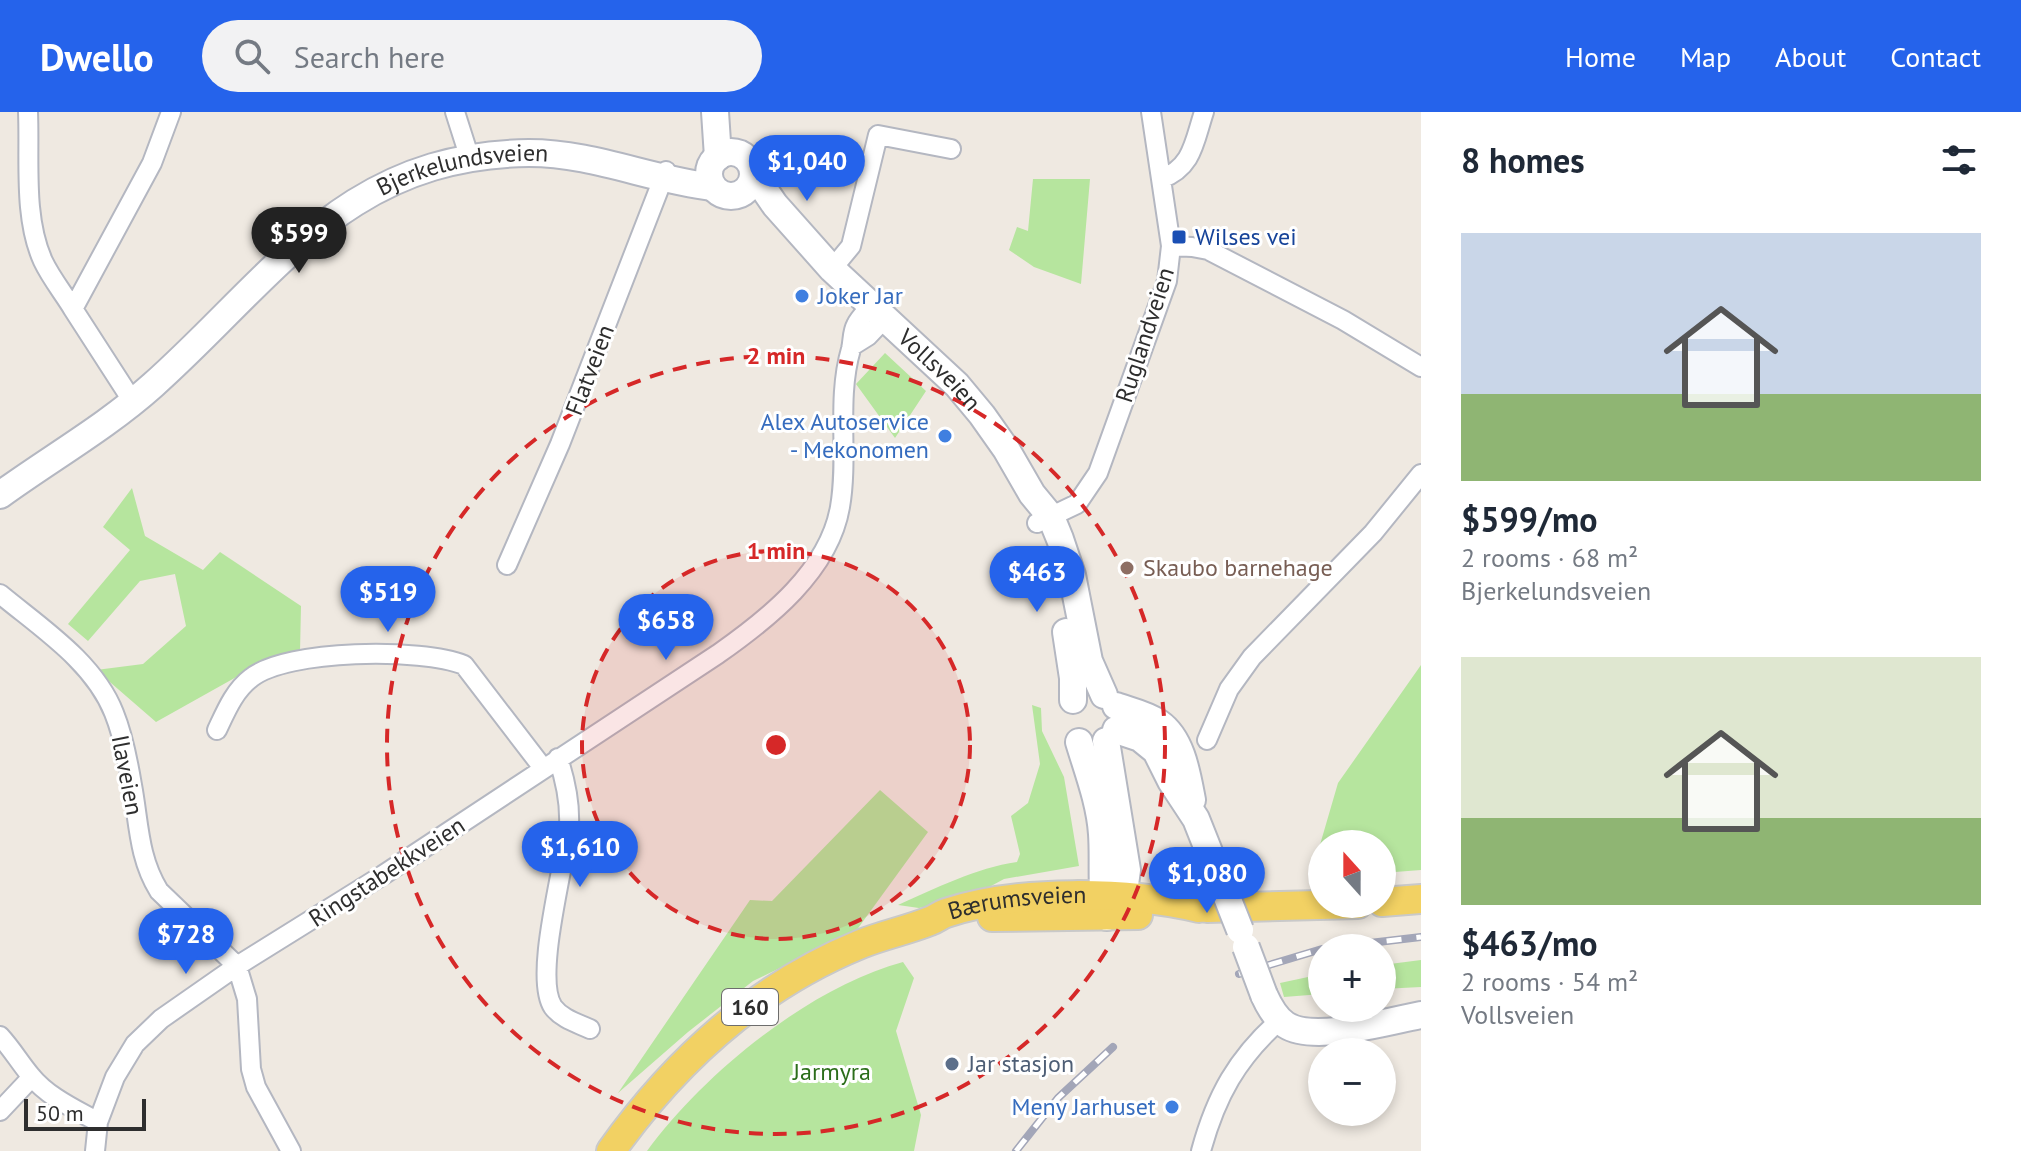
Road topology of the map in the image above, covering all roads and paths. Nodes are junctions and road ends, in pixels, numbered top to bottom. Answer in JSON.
{"nodes":[{"id":1,"x":28,"y":112,"type":"edge"},
{"id":2,"x":171,"y":112,"type":"edge"},
{"id":3,"x":455,"y":112,"type":"edge"},
{"id":4,"x":715,"y":112,"type":"edge"},
{"id":5,"x":730,"y":112,"type":"edge"},
{"id":6,"x":1151,"y":112,"type":"edge"},
{"id":7,"x":1204,"y":112,"type":"edge"},
{"id":8,"x":951,"y":149,"type":"dead end"},
{"id":9,"x":470,"y":159,"type":"junction"},
{"id":10,"x":729,"y":172,"type":"junction"},
{"id":11,"x":660,"y":175,"type":"junction"},
{"id":12,"x":1161,"y":179,"type":"junction"},
{"id":13,"x":1171,"y":246,"type":"junction"},
{"id":14,"x":829,"y":265,"type":"junction"},
{"id":15,"x":73,"y":309,"type":"junction"},
{"id":16,"x":878,"y":312,"type":"junction"},
{"id":17,"x":1421,"y":367,"type":"edge"},
{"id":18,"x":133,"y":402,"type":"junction"},
{"id":19,"x":1421,"y":474,"type":"edge"},
{"id":20,"x":0,"y":495,"type":"edge"},
{"id":21,"x":1044,"y":520,"type":"junction"},
{"id":22,"x":507,"y":565,"type":"dead end"},
{"id":23,"x":0,"y":594,"type":"edge"},
{"id":24,"x":1073,"y":700,"type":"junction"},
{"id":25,"x":1110,"y":718,"type":"junction"},
{"id":26,"x":217,"y":730,"type":"dead end"},
{"id":27,"x":1207,"y":740,"type":"dead end"},
{"id":28,"x":1079,"y":742,"type":"junction"},
{"id":29,"x":550,"y":763,"type":"junction"},
{"id":30,"x":1421,"y":899,"type":"edge"},
{"id":31,"x":1396,"y":901,"type":"edge"},
{"id":32,"x":1111,"y":904,"type":"junction"},
{"id":33,"x":1308,"y":905,"type":"edge"},
{"id":34,"x":237,"y":966,"type":"junction"},
{"id":35,"x":1421,"y":1015,"type":"edge"},
{"id":36,"x":1280,"y":1020,"type":"junction"},
{"id":37,"x":590,"y":1029,"type":"dead end"},
{"id":38,"x":0,"y":1036,"type":"edge"},
{"id":39,"x":32,"y":1077,"type":"junction"},
{"id":40,"x":0,"y":1111,"type":"edge"},
{"id":41,"x":98,"y":1122,"type":"junction"},
{"id":42,"x":95,"y":1151,"type":"edge"},
{"id":43,"x":291,"y":1151,"type":"edge"},
{"id":44,"x":611,"y":1151,"type":"edge"},
{"id":45,"x":1201,"y":1151,"type":"edge"}],
"edges":[{"from":1,"to":15,"type":"street"},
{"from":2,"to":15,"type":"street"},
{"from":3,"to":9,"type":"street"},
{"from":4,"to":10,"type":"main road"},
{"from":5,"to":10,"type":"main road"},
{"from":6,"to":12,"type":"street","name":"Ruglandveien"},
{"from":7,"to":12,"type":"street"},
{"from":8,"to":14,"type":"street"},
{"from":9,"to":11,"type":"main road","name":"Bjerkelundsveien"},
{"from":9,"to":18,"type":"main road","name":"Bjerkelundsveien"},
{"from":10,"to":11,"type":"main road","name":"Bjerkelundsveien"},
{"from":10,"to":14,"type":"main road","name":"Vollsveien"},
{"from":11,"to":22,"type":"street","name":"Flatveien"},
{"from":12,"to":13,"type":"street","name":"Ruglandveien"},
{"from":13,"to":17,"type":"street"},
{"from":13,"to":21,"type":"street","name":"Ruglandveien"},
{"from":14,"to":16,"type":"main road","name":"Vollsveien"},
{"from":15,"to":18,"type":"street"},
{"from":16,"to":21,"type":"main road","name":"Vollsveien"},
{"from":16,"to":29,"type":"street","name":"Ringstabekkveien"},
{"from":18,"to":20,"type":"main road","name":"Bjerkelundsveien"},
{"from":19,"to":27,"type":"street"},
{"from":21,"to":24,"type":"main road","name":"Vollsveien"},
{"from":21,"to":25,"type":"main road","name":"Vollsveien"},
{"from":23,"to":34,"type":"street","name":"Ilaveien"},
{"from":24,"to":25,"type":"main road"},
{"from":24,"to":28,"type":"main road"},
{"from":25,"to":28,"type":"main road"},
{"from":25,"to":32,"type":"main road","name":"Vollsveien"},
{"from":25,"to":36,"type":"main road","bridge":true},
{"from":26,"to":29,"type":"street"},
{"from":28,"to":32,"type":"main road"},
{"from":29,"to":34,"type":"street","name":"Ringstabekkveien"},
{"from":29,"to":37,"type":"street"},
{"from":30,"to":31,"type":"main road"},
{"from":32,"to":33,"type":"main road","name":"Bærumsveien","number":"160"},
{"from":32,"to":44,"type":"main road","name":"Bærumsveien","number":"160"},
{"from":34,"to":41,"type":"street","name":"Ringstabekkveien"},
{"from":34,"to":43,"type":"street"},
{"from":35,"to":36,"type":"main road"},
{"from":36,"to":45,"type":"street"},
{"from":38,"to":39,"type":"street"},
{"from":39,"to":40,"type":"street"},
{"from":39,"to":41,"type":"street"},
{"from":41,"to":42,"type":"street","name":"Ringstabekkveien"}]}
